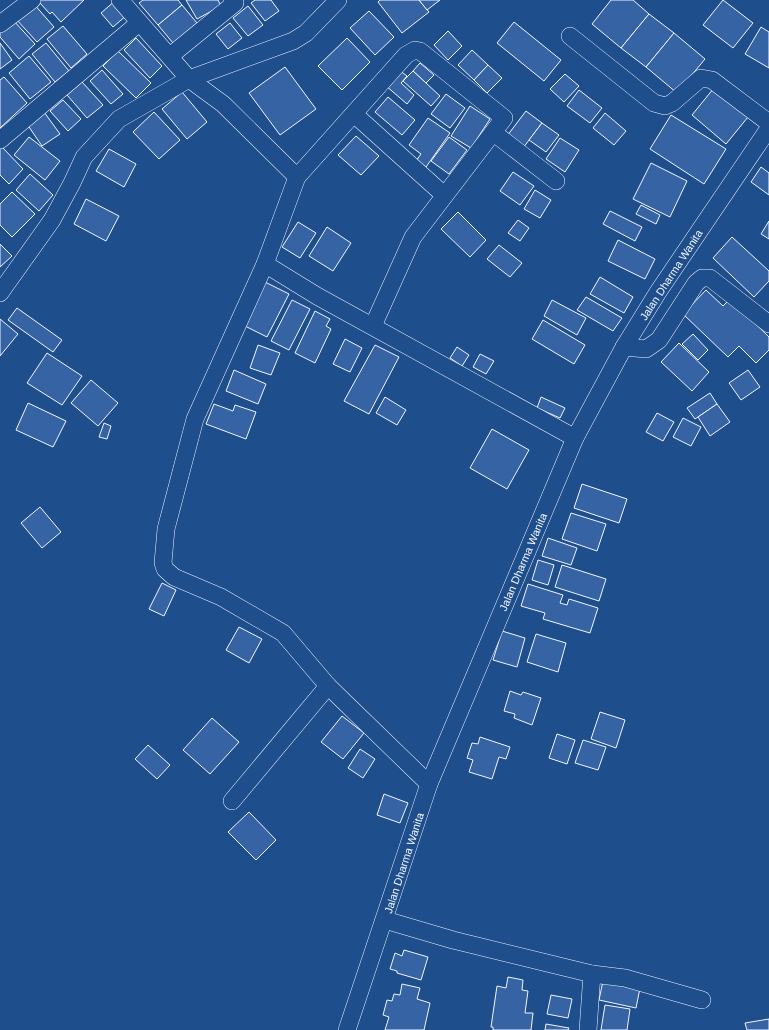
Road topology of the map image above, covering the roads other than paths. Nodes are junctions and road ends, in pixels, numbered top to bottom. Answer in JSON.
{"nodes":[{"id":1,"x":32,"y":0,"type":"edge"},
{"id":2,"x":120,"y":0,"type":"edge"},
{"id":3,"x":338,"y":0,"type":"edge"},
{"id":4,"x":235,"y":1,"type":"edge"},
{"id":5,"x":140,"y":22,"type":"junction"},
{"id":6,"x":0,"y":24,"type":"edge"},
{"id":7,"x":570,"y":36,"type":"dead end"},
{"id":8,"x":170,"y":56,"type":"junction"},
{"id":9,"x":189,"y":79,"type":"junction"},
{"id":10,"x":354,"y":114,"type":"junction"},
{"id":11,"x":769,"y":123,"type":"edge"},
{"id":12,"x":769,"y":128,"type":"edge"},
{"id":13,"x":494,"y":133,"type":"junction"},
{"id":14,"x":0,"y":140,"type":"edge"},
{"id":15,"x":297,"y":177,"type":"junction"},
{"id":16,"x":556,"y":181,"type":"dead end"},
{"id":17,"x":444,"y":195,"type":"junction"},
{"id":18,"x":265,"y":264,"type":"junction"},
{"id":19,"x":0,"y":293,"type":"edge"},
{"id":20,"x":769,"y":324,"type":"edge"},
{"id":21,"x":373,"y":326,"type":"junction"},
{"id":22,"x":624,"y":347,"type":"junction"},
{"id":23,"x":575,"y":438,"type":"junction"},
{"id":24,"x":328,"y":686,"type":"junction"},
{"id":25,"x":429,"y":784,"type":"junction"},
{"id":26,"x":232,"y":801,"type":"dead end"},
{"id":27,"x":385,"y":920,"type":"junction"},
{"id":28,"x":592,"y":974,"type":"junction"},
{"id":29,"x":702,"y":1000,"type":"dead end"},
{"id":30,"x":347,"y":1030,"type":"edge"},
{"id":31,"x":588,"y":1030,"type":"edge"}],
"edges":[{"from":1,"to":6,"type":"street"},
{"from":2,"to":5,"type":"street"},
{"from":3,"to":9,"type":"street"},
{"from":4,"to":8,"type":"street"},
{"from":5,"to":8,"type":"street"},
{"from":5,"to":14,"type":"street"},
{"from":7,"to":11,"type":"street"},
{"from":8,"to":9,"type":"street"},
{"from":9,"to":15,"type":"street"},
{"from":9,"to":19,"type":"street"},
{"from":10,"to":13,"type":"street"},
{"from":10,"to":15,"type":"street"},
{"from":10,"to":17,"type":"street"},
{"from":12,"to":22,"type":"street","name":"Jalan Dharma Wanita"},
{"from":13,"to":16,"type":"street"},
{"from":13,"to":17,"type":"street"},
{"from":15,"to":18,"type":"street"},
{"from":17,"to":21,"type":"street"},
{"from":18,"to":21,"type":"street"},
{"from":18,"to":24,"type":"street"},
{"from":20,"to":22,"type":"street"},
{"from":21,"to":23,"type":"street"},
{"from":22,"to":23,"type":"street","name":"Jalan Dharma Wanita"},
{"from":23,"to":25,"type":"street","name":"Jalan Dharma Wanita"},
{"from":24,"to":25,"type":"street"},
{"from":24,"to":26,"type":"street"},
{"from":25,"to":27,"type":"street","name":"Jalan Dharma Wanita"},
{"from":27,"to":28,"type":"street"},
{"from":27,"to":30,"type":"street","name":"Jalan Dharma Wanita"},
{"from":28,"to":29,"type":"street"},
{"from":28,"to":31,"type":"street"}]}
